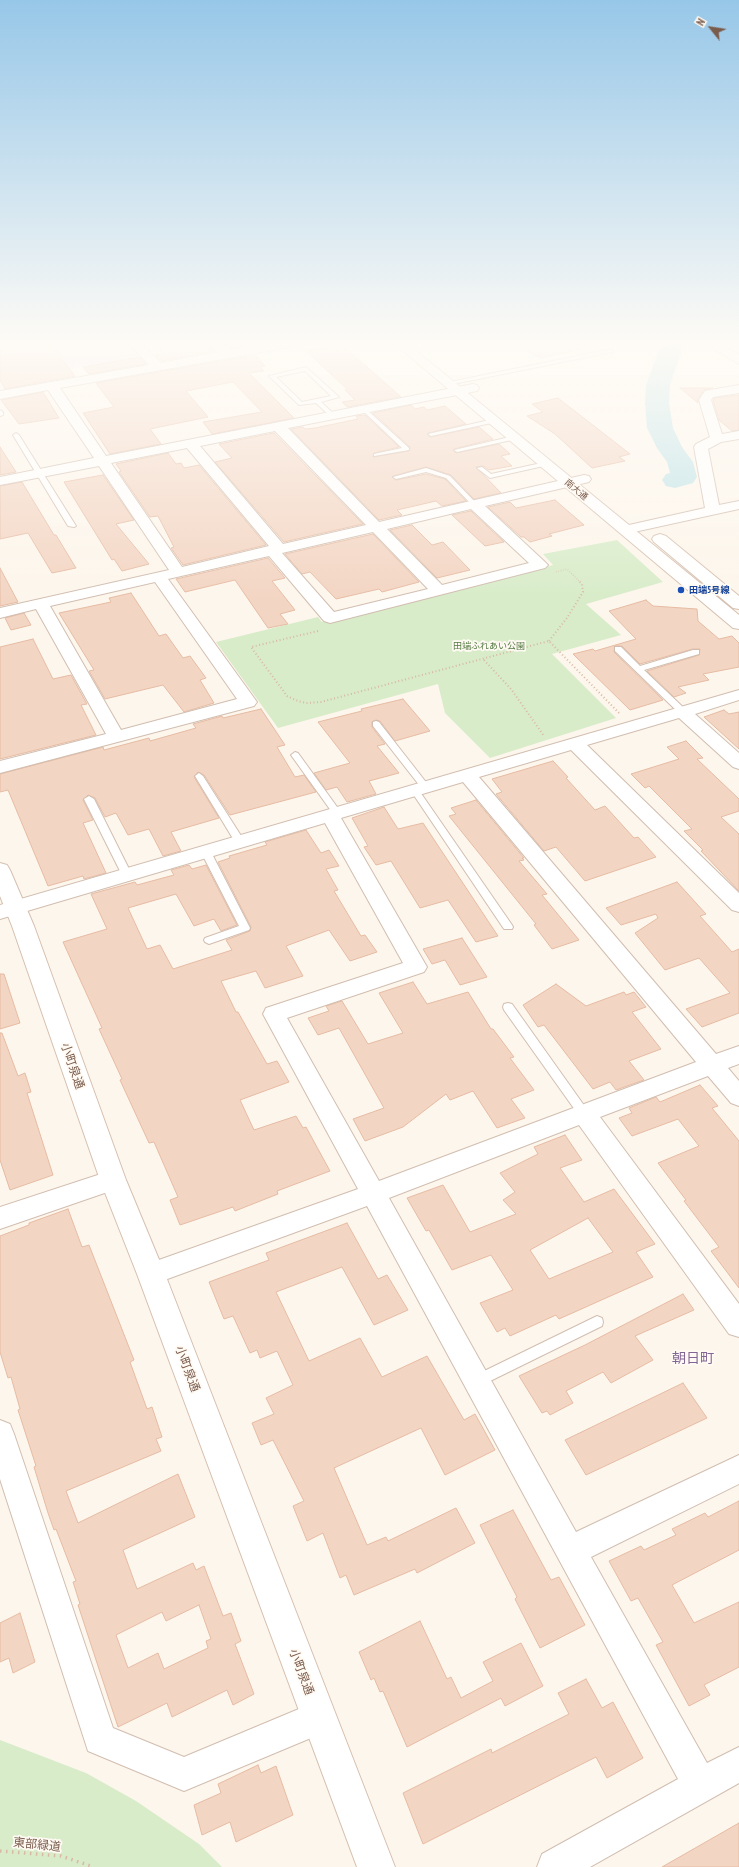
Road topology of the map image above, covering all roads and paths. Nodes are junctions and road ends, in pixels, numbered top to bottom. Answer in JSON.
{"nodes":[{"id":1,"x":80,"y":427,"type":"edge"},
{"id":2,"x":279,"y":427,"type":"joint"},
{"id":3,"x":383,"y":427,"type":"edge"},
{"id":4,"x":464,"y":427,"type":"edge"},
{"id":5,"x":501,"y":427,"type":"edge"},
{"id":6,"x":516,"y":427,"type":"edge"},
{"id":7,"x":713,"y":427,"type":"edge"},
{"id":8,"x":431,"y":434,"type":"dead end"},
{"id":9,"x":16,"y":435,"type":"dead end"},
{"id":10,"x":739,"y":435,"type":"edge"},
{"id":11,"x":514,"y":438,"type":"junction"},
{"id":12,"x":717,"y":439,"type":"junction"},
{"id":13,"x":191,"y":444,"type":"junction"},
{"id":14,"x":457,"y":450,"type":"dead end"},
{"id":15,"x":376,"y":455,"type":"dead end"},
{"id":16,"x":103,"y":461,"type":"junction"},
{"id":17,"x":546,"y":464,"type":"junction"},
{"id":18,"x":480,"y":468,"type":"dead end"},
{"id":19,"x":38,"y":474,"type":"junction"},
{"id":20,"x":396,"y":477,"type":"dead end"},
{"id":21,"x":584,"y":479,"type":"junction"},
{"id":22,"x":0,"y":481,"type":"edge"},
{"id":23,"x":567,"y":482,"type":"junction"},
{"id":24,"x":608,"y":498,"type":"dead end"},
{"id":25,"x":475,"y":505,"type":"junction"},
{"id":26,"x":739,"y":505,"type":"edge"},
{"id":27,"x":713,"y":510,"type":"junction"},
{"id":28,"x":632,"y":517,"type":"dead end"},
{"id":29,"x":72,"y":526,"type":"dead end"},
{"id":30,"x":644,"y":526,"type":"junction"},
{"id":31,"x":375,"y":527,"type":"junction"},
{"id":32,"x":625,"y":530,"type":"junction"},
{"id":33,"x":275,"y":550,"type":"junction"},
{"id":34,"x":179,"y":573,"type":"junction"},
{"id":35,"x":552,"y":573,"type":"dead end"},
{"id":36,"x":159,"y":577,"type":"junction"},
{"id":37,"x":438,"y":590,"type":"junction"},
{"id":38,"x":42,"y":604,"type":"junction"},
{"id":39,"x":739,"y":604,"type":"edge"},
{"id":40,"x":0,"y":613,"type":"edge"},
{"id":41,"x":739,"y":624,"type":"edge"},
{"id":42,"x":320,"y":630,"type":"dead end"},
{"id":43,"x":549,"y":641,"type":"junction"},
{"id":44,"x":618,"y":649,"type":"dead end"},
{"id":45,"x":696,"y":652,"type":"dead end"},
{"id":46,"x":484,"y":660,"type":"junction"},
{"id":47,"x":639,"y":669,"type":"junction"},
{"id":48,"x":739,"y":695,"type":"edge"},
{"id":49,"x":684,"y":712,"type":"junction"},
{"id":50,"x":376,"y":724,"type":"dead end"},
{"id":51,"x":632,"y":727,"type":"junction"},
{"id":52,"x":116,"y":736,"type":"junction"},
{"id":53,"x":574,"y":743,"type":"junction"},
{"id":54,"x":554,"y":750,"type":"junction"},
{"id":55,"x":295,"y":755,"type":"dead end"},
{"id":56,"x":739,"y":763,"type":"edge"},
{"id":57,"x":0,"y":767,"type":"edge"},
{"id":58,"x":199,"y":776,"type":"dead end"},
{"id":59,"x":468,"y":776,"type":"junction"},
{"id":60,"x":421,"y":790,"type":"junction"},
{"id":61,"x":89,"y":799,"type":"dead end"},
{"id":62,"x":333,"y":814,"type":"junction"},
{"id":63,"x":240,"y":842,"type":"junction"},
{"id":64,"x":206,"y":852,"type":"junction"},
{"id":65,"x":0,"y":870,"type":"edge"},
{"id":66,"x":127,"y":875,"type":"junction"},
{"id":67,"x":739,"y":904,"type":"edge"},
{"id":68,"x":8,"y":910,"type":"edge"},
{"id":69,"x":508,"y":927,"type":"dead end"},
{"id":70,"x":209,"y":940,"type":"dead end"},
{"id":71,"x":508,"y":1007,"type":"dead end"},
{"id":72,"x":739,"y":1055,"type":"edge"},
{"id":73,"x":713,"y":1065,"type":"junction"},
{"id":74,"x":739,"y":1096,"type":"edge"},
{"id":75,"x":584,"y":1114,"type":"junction"},
{"id":76,"x":112,"y":1180,"type":"junction"},
{"id":77,"x":372,"y":1194,"type":"junction"},
{"id":78,"x":0,"y":1218,"type":"edge"},
{"id":79,"x":151,"y":1274,"type":"junction"},
{"id":80,"x":597,"y":1322,"type":"dead end"},
{"id":81,"x":739,"y":1326,"type":"edge"},
{"id":82,"x":476,"y":1382,"type":"junction"},
{"id":83,"x":0,"y":1434,"type":"edge"},
{"id":84,"x":739,"y":1469,"type":"edge"},
{"id":85,"x":570,"y":1551,"type":"junction"},
{"id":86,"x":318,"y":1718,"type":"junction"},
{"id":87,"x":739,"y":1764,"type":"edge"},
{"id":88,"x":700,"y":1785,"type":"junction"},
{"id":89,"x":0,"y":1851,"type":"edge"},
{"id":90,"x":94,"y":1867,"type":"edge"},
{"id":91,"x":376,"y":1867,"type":"edge"},
{"id":92,"x":555,"y":1867,"type":"edge"}],
"edges":[{"from":1,"to":16,"type":"street"},
{"from":2,"to":13,"type":"street"},
{"from":2,"to":31,"type":"street"},
{"from":3,"to":15,"type":"lane"},
{"from":4,"to":8,"type":"lane"},
{"from":5,"to":11,"type":"street","name":"南大通"},
{"from":6,"to":21,"type":"street","name":"南大通"},
{"from":7,"to":12,"type":"street"},
{"from":9,"to":19,"type":"lane"},
{"from":10,"to":12,"type":"street"},
{"from":11,"to":14,"type":"lane"},
{"from":11,"to":17,"type":"street","name":"南大通"},
{"from":12,"to":27,"type":"street"},
{"from":13,"to":16,"type":"street"},
{"from":13,"to":33,"type":"street"},
{"from":16,"to":19,"type":"street"},
{"from":16,"to":34,"type":"street"},
{"from":17,"to":18,"type":"lane"},
{"from":17,"to":23,"type":"street","name":"南大通"},
{"from":19,"to":22,"type":"street"},
{"from":19,"to":29,"type":"lane"},
{"from":20,"to":25,"type":"lane"},
{"from":21,"to":23,"type":"street"},
{"from":21,"to":24,"type":"street","name":"南大通"},
{"from":23,"to":25,"type":"street"},
{"from":23,"to":32,"type":"street","name":"南大通"},
{"from":25,"to":31,"type":"street"},
{"from":25,"to":37,"type":"street"},
{"from":26,"to":27,"type":"street"},
{"from":27,"to":30,"type":"street"},
{"from":28,"to":30,"type":"street"},
{"from":30,"to":32,"type":"street"},
{"from":30,"to":39,"type":"street"},
{"from":31,"to":33,"type":"street"},
{"from":31,"to":37,"type":"street"},
{"from":32,"to":41,"type":"street","name":"南大通"},
{"from":33,"to":34,"type":"street"},
{"from":33,"to":37,"type":"street"},
{"from":34,"to":36,"type":"street"},
{"from":35,"to":43,"type":"path"},
{"from":36,"to":38,"type":"street"},
{"from":36,"to":52,"type":"street"},
{"from":38,"to":40,"type":"street"},
{"from":38,"to":52,"type":"street"},
{"from":42,"to":46,"type":"path"},
{"from":43,"to":46,"type":"path"},
{"from":43,"to":51,"type":"path"},
{"from":44,"to":47,"type":"lane"},
{"from":45,"to":47,"type":"lane"},
{"from":46,"to":54,"type":"path"},
{"from":47,"to":49,"type":"lane"},
{"from":48,"to":49,"type":"street"},
{"from":49,"to":51,"type":"street"},
{"from":49,"to":56,"type":"street"},
{"from":50,"to":60,"type":"lane"},
{"from":51,"to":53,"type":"street"},
{"from":52,"to":57,"type":"street"},
{"from":53,"to":54,"type":"street"},
{"from":53,"to":67,"type":"street"},
{"from":54,"to":59,"type":"street"},
{"from":55,"to":62,"type":"lane"},
{"from":58,"to":63,"type":"lane"},
{"from":59,"to":60,"type":"street"},
{"from":59,"to":73,"type":"street"},
{"from":60,"to":62,"type":"street"},
{"from":60,"to":69,"type":"lane"},
{"from":61,"to":66,"type":"lane"},
{"from":62,"to":63,"type":"street"},
{"from":62,"to":77,"type":"street"},
{"from":63,"to":64,"type":"street"},
{"from":64,"to":66,"type":"street"},
{"from":64,"to":70,"type":"lane"},
{"from":65,"to":68,"type":"street","name":"小町泉通"},
{"from":66,"to":68,"type":"street"},
{"from":68,"to":76,"type":"street","name":"小町泉通"},
{"from":71,"to":75,"type":"lane"},
{"from":72,"to":73,"type":"street"},
{"from":73,"to":74,"type":"street"},
{"from":73,"to":75,"type":"street"},
{"from":75,"to":77,"type":"street"},
{"from":75,"to":81,"type":"street"},
{"from":76,"to":78,"type":"street"},
{"from":76,"to":79,"type":"street","name":"小町泉通"},
{"from":77,"to":79,"type":"street"},
{"from":77,"to":82,"type":"street"},
{"from":79,"to":86,"type":"street","name":"小町泉通"},
{"from":80,"to":82,"type":"lane"},
{"from":82,"to":85,"type":"street"},
{"from":83,"to":86,"type":"street"},
{"from":84,"to":85,"type":"street"},
{"from":85,"to":88,"type":"street"},
{"from":86,"to":91,"type":"street","name":"小町泉通"},
{"from":87,"to":88,"type":"street"},
{"from":88,"to":92,"type":"street"},
{"from":89,"to":90,"type":"path","name":"東部緑道"}]}
